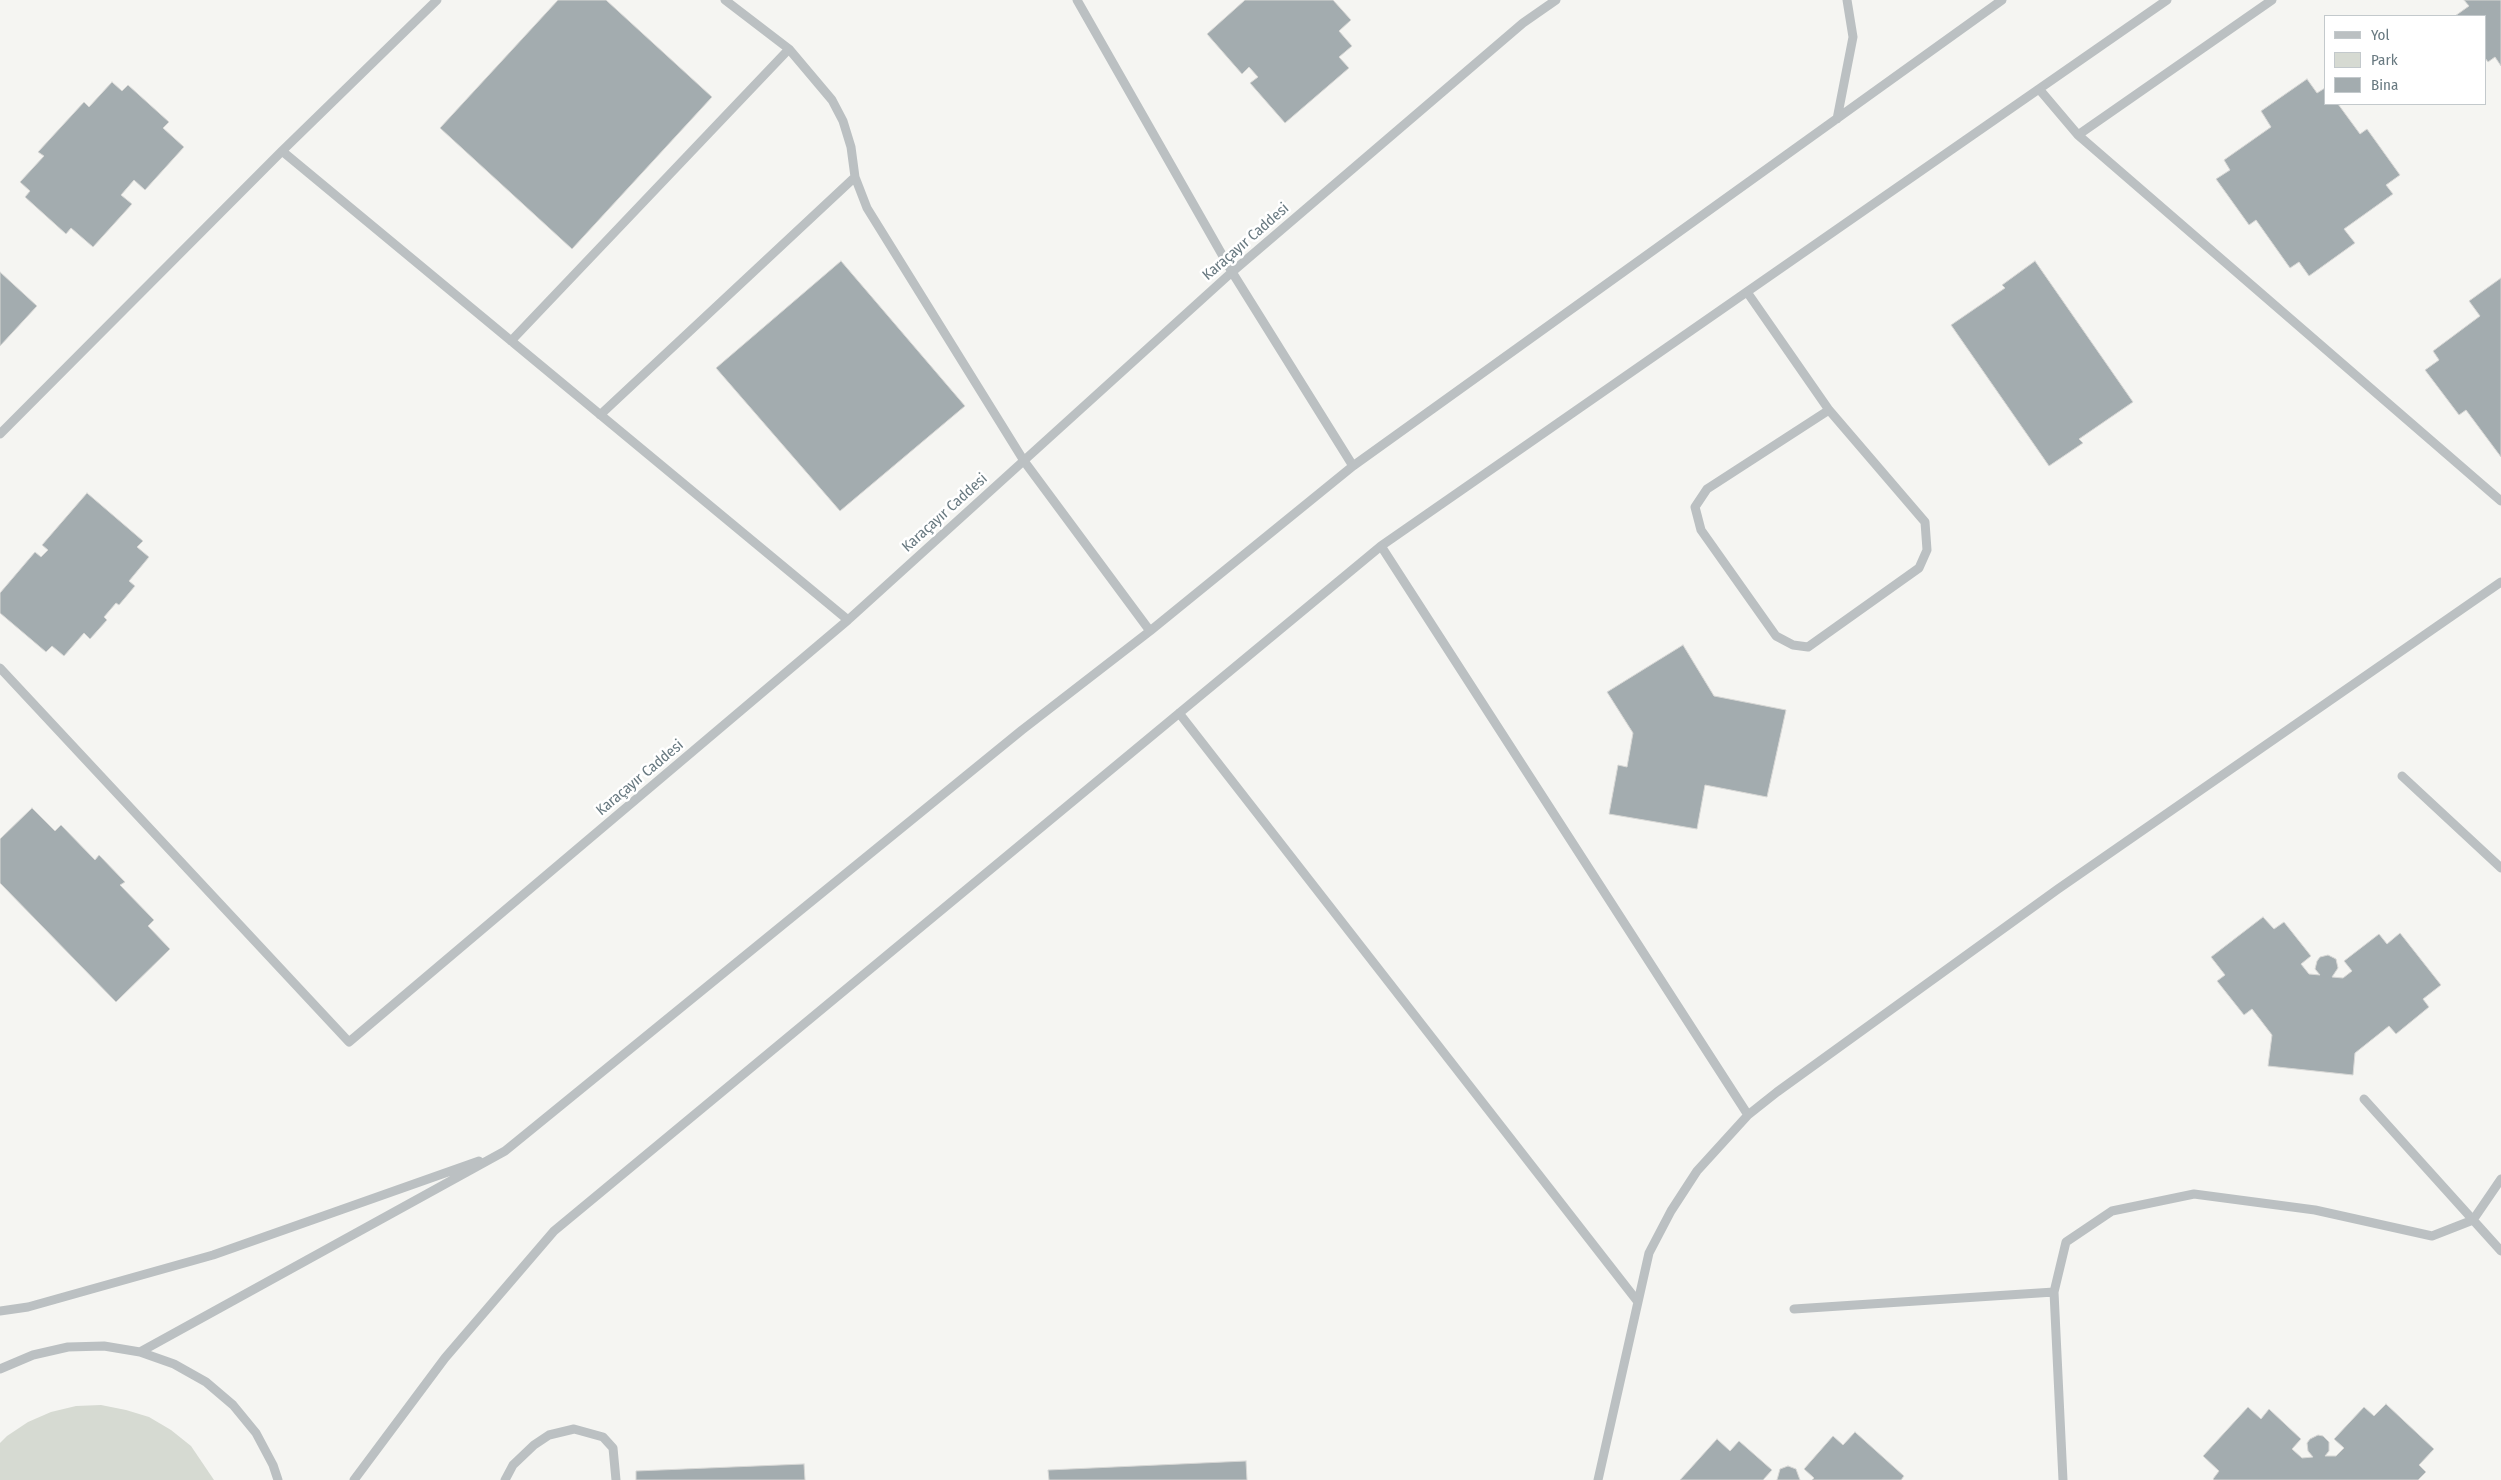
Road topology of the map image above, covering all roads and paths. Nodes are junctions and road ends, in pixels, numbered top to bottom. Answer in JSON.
{"nodes":[{"id":1,"x":437,"y":0,"type":"edge"},
{"id":2,"x":725,"y":0,"type":"edge"},
{"id":3,"x":1077,"y":0,"type":"edge"},
{"id":4,"x":1556,"y":0,"type":"edge"},
{"id":5,"x":1847,"y":0,"type":"edge"},
{"id":6,"x":2002,"y":0,"type":"edge"},
{"id":7,"x":2167,"y":0,"type":"edge"},
{"id":8,"x":2272,"y":0,"type":"edge"},
{"id":9,"x":789,"y":49,"type":"junction"},
{"id":10,"x":2040,"y":89,"type":"junction"},
{"id":11,"x":1837,"y":119,"type":"junction"},
{"id":12,"x":2078,"y":135,"type":"junction"},
{"id":13,"x":282,"y":152,"type":"junction"},
{"id":14,"x":855,"y":177,"type":"junction"},
{"id":15,"x":1232,"y":272,"type":"junction"},
{"id":16,"x":1747,"y":292,"type":"junction"},
{"id":17,"x":511,"y":341,"type":"junction"},
{"id":18,"x":1829,"y":410,"type":"junction"},
{"id":19,"x":600,"y":415,"type":"junction"},
{"id":20,"x":0,"y":434,"type":"edge"},
{"id":21,"x":1024,"y":461,"type":"junction"},
{"id":22,"x":1353,"y":466,"type":"junction"},
{"id":23,"x":2501,"y":502,"type":"edge"},
{"id":24,"x":1382,"y":546,"type":"junction"},
{"id":25,"x":2501,"y":582,"type":"edge"},
{"id":26,"x":848,"y":620,"type":"junction"},
{"id":27,"x":1150,"y":631,"type":"junction"},
{"id":28,"x":0,"y":668,"type":"edge"},
{"id":29,"x":1179,"y":713,"type":"junction"},
{"id":30,"x":2402,"y":776,"type":"dead end"},
{"id":31,"x":2501,"y":868,"type":"edge"},
{"id":32,"x":2364,"y":1099,"type":"dead end"},
{"id":33,"x":1748,"y":1115,"type":"junction"},
{"id":34,"x":505,"y":1152,"type":"junction"},
{"id":35,"x":2501,"y":1179,"type":"edge"},
{"id":36,"x":2473,"y":1220,"type":"junction"},
{"id":37,"x":2501,"y":1251,"type":"edge"},
{"id":38,"x":2054,"y":1292,"type":"junction"},
{"id":39,"x":1638,"y":1302,"type":"junction"},
{"id":40,"x":1794,"y":1309,"type":"dead end"},
{"id":41,"x":0,"y":1311,"type":"edge"},
{"id":42,"x":140,"y":1352,"type":"junction"},
{"id":43,"x":0,"y":1370,"type":"edge"},
{"id":44,"x":278,"y":1480,"type":"edge"},
{"id":45,"x":354,"y":1480,"type":"edge"},
{"id":46,"x":505,"y":1480,"type":"edge"},
{"id":47,"x":616,"y":1480,"type":"edge"},
{"id":48,"x":1598,"y":1480,"type":"edge"},
{"id":49,"x":2063,"y":1480,"type":"edge"}],
"edges":[{"from":1,"to":13,"type":"street"},
{"from":2,"to":9,"type":"street"},
{"from":3,"to":15,"type":"street"},
{"from":4,"to":15,"type":"street","name":"Karaçayır Caddesi"},
{"from":5,"to":11,"type":"street"},
{"from":6,"to":11,"type":"street"},
{"from":7,"to":10,"type":"street"},
{"from":8,"to":12,"type":"street"},
{"from":9,"to":14,"type":"street"},
{"from":9,"to":17,"type":"street"},
{"from":10,"to":12,"type":"street"},
{"from":10,"to":16,"type":"street"},
{"from":11,"to":22,"type":"street"},
{"from":12,"to":23,"type":"street"},
{"from":13,"to":17,"type":"street"},
{"from":13,"to":20,"type":"street"},
{"from":14,"to":19,"type":"street"},
{"from":14,"to":21,"type":"street"},
{"from":15,"to":21,"type":"street","name":"Karaçayır Caddesi"},
{"from":15,"to":22,"type":"street"},
{"from":16,"to":18,"type":"street"},
{"from":16,"to":24,"type":"street"},
{"from":17,"to":19,"type":"street"},
{"from":18,"to":18,"type":"street"},
{"from":19,"to":26,"type":"street"},
{"from":21,"to":26,"type":"street","name":"Karaçayır Caddesi"},
{"from":21,"to":27,"type":"street"},
{"from":22,"to":27,"type":"street"},
{"from":24,"to":29,"type":"street"},
{"from":24,"to":33,"type":"street"},
{"from":25,"to":33,"type":"street"},
{"from":26,"to":28,"type":"street","name":"Karaçayır Caddesi"},
{"from":27,"to":34,"type":"street"},
{"from":29,"to":39,"type":"street"},
{"from":29,"to":45,"type":"street"},
{"from":30,"to":31,"type":"street"},
{"from":32,"to":36,"type":"street"},
{"from":33,"to":39,"type":"street"},
{"from":34,"to":41,"type":"street"},
{"from":34,"to":42,"type":"street"},
{"from":35,"to":36,"type":"street"},
{"from":36,"to":37,"type":"street"},
{"from":36,"to":38,"type":"street"},
{"from":38,"to":40,"type":"street"},
{"from":38,"to":49,"type":"street"},
{"from":39,"to":48,"type":"street"},
{"from":42,"to":43,"type":"street"},
{"from":42,"to":44,"type":"street"},
{"from":46,"to":47,"type":"street"}]}
